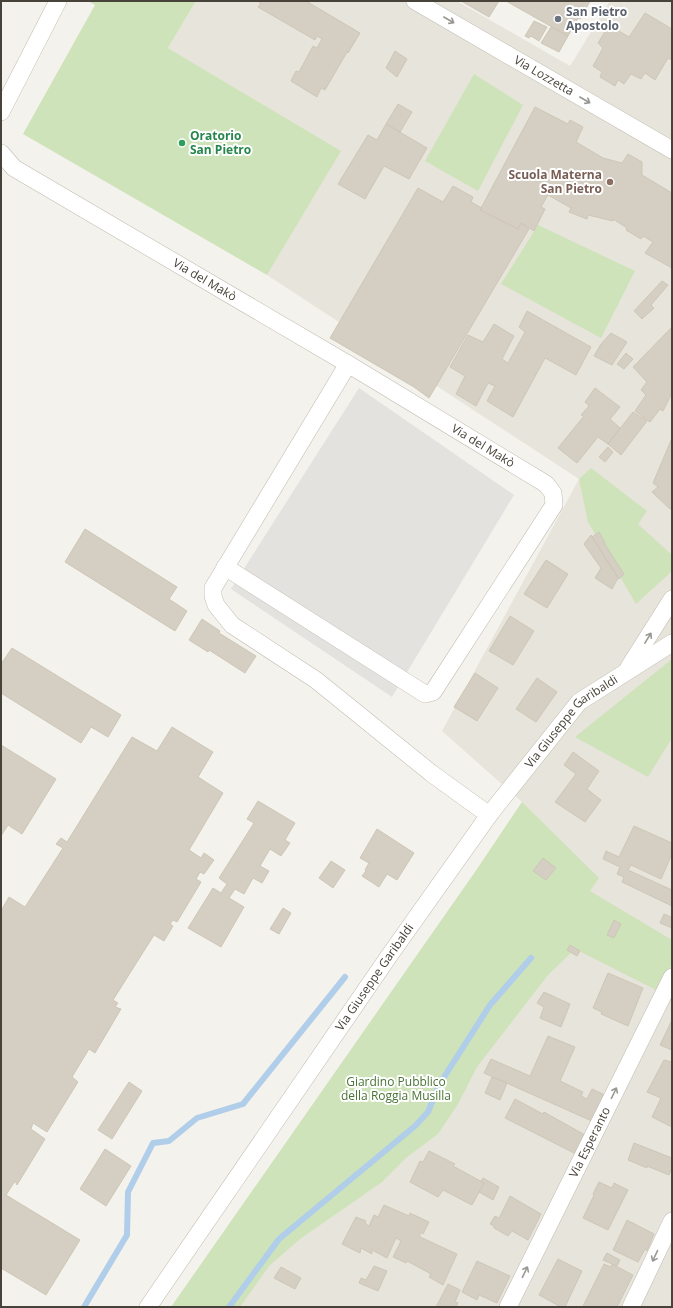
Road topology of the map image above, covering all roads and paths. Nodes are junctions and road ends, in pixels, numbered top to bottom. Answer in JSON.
{"nodes":[{"id":1,"x":58,"y":1,"type":"edge"},
{"id":2,"x":415,"y":1,"type":"edge"},
{"id":3,"x":1,"y":112,"type":"edge"},
{"id":4,"x":672,"y":150,"type":"edge"},
{"id":5,"x":1,"y":153,"type":"edge"},
{"id":6,"x":348,"y":364,"type":"junction"},
{"id":7,"x":225,"y":567,"type":"junction"},
{"id":8,"x":672,"y":599,"type":"edge"},
{"id":9,"x":672,"y":642,"type":"edge"},
{"id":10,"x":627,"y":671,"type":"junction"},
{"id":11,"x":489,"y":815,"type":"junction"},
{"id":12,"x":672,"y":977,"type":"edge"},
{"id":13,"x":672,"y":1220,"type":"edge"},
{"id":14,"x":148,"y":1307,"type":"edge"},
{"id":15,"x":508,"y":1307,"type":"edge"},
{"id":16,"x":631,"y":1307,"type":"edge"}],
"edges":[{"from":1,"to":3,"type":"street"},
{"from":2,"to":4,"type":"street","name":"Via Lozzetta","one_way":true},
{"from":5,"to":6,"type":"street","name":"Via del Makò"},
{"from":6,"to":7,"type":"street"},
{"from":6,"to":7,"type":"street","name":"Via del Makò"},
{"from":7,"to":11,"type":"street"},
{"from":10,"to":8,"type":"street","name":"Via Giuseppe Garibaldi","one_way":true},
{"from":9,"to":10,"type":"street","name":"Via Giuseppe Garibaldi"},
{"from":10,"to":11,"type":"street","name":"Via Giuseppe Garibaldi"},
{"from":11,"to":14,"type":"street","name":"Via Giuseppe Garibaldi"},
{"from":15,"to":12,"type":"street","name":"Via Esperanto","one_way":true},
{"from":13,"to":16,"type":"street","one_way":true}]}
